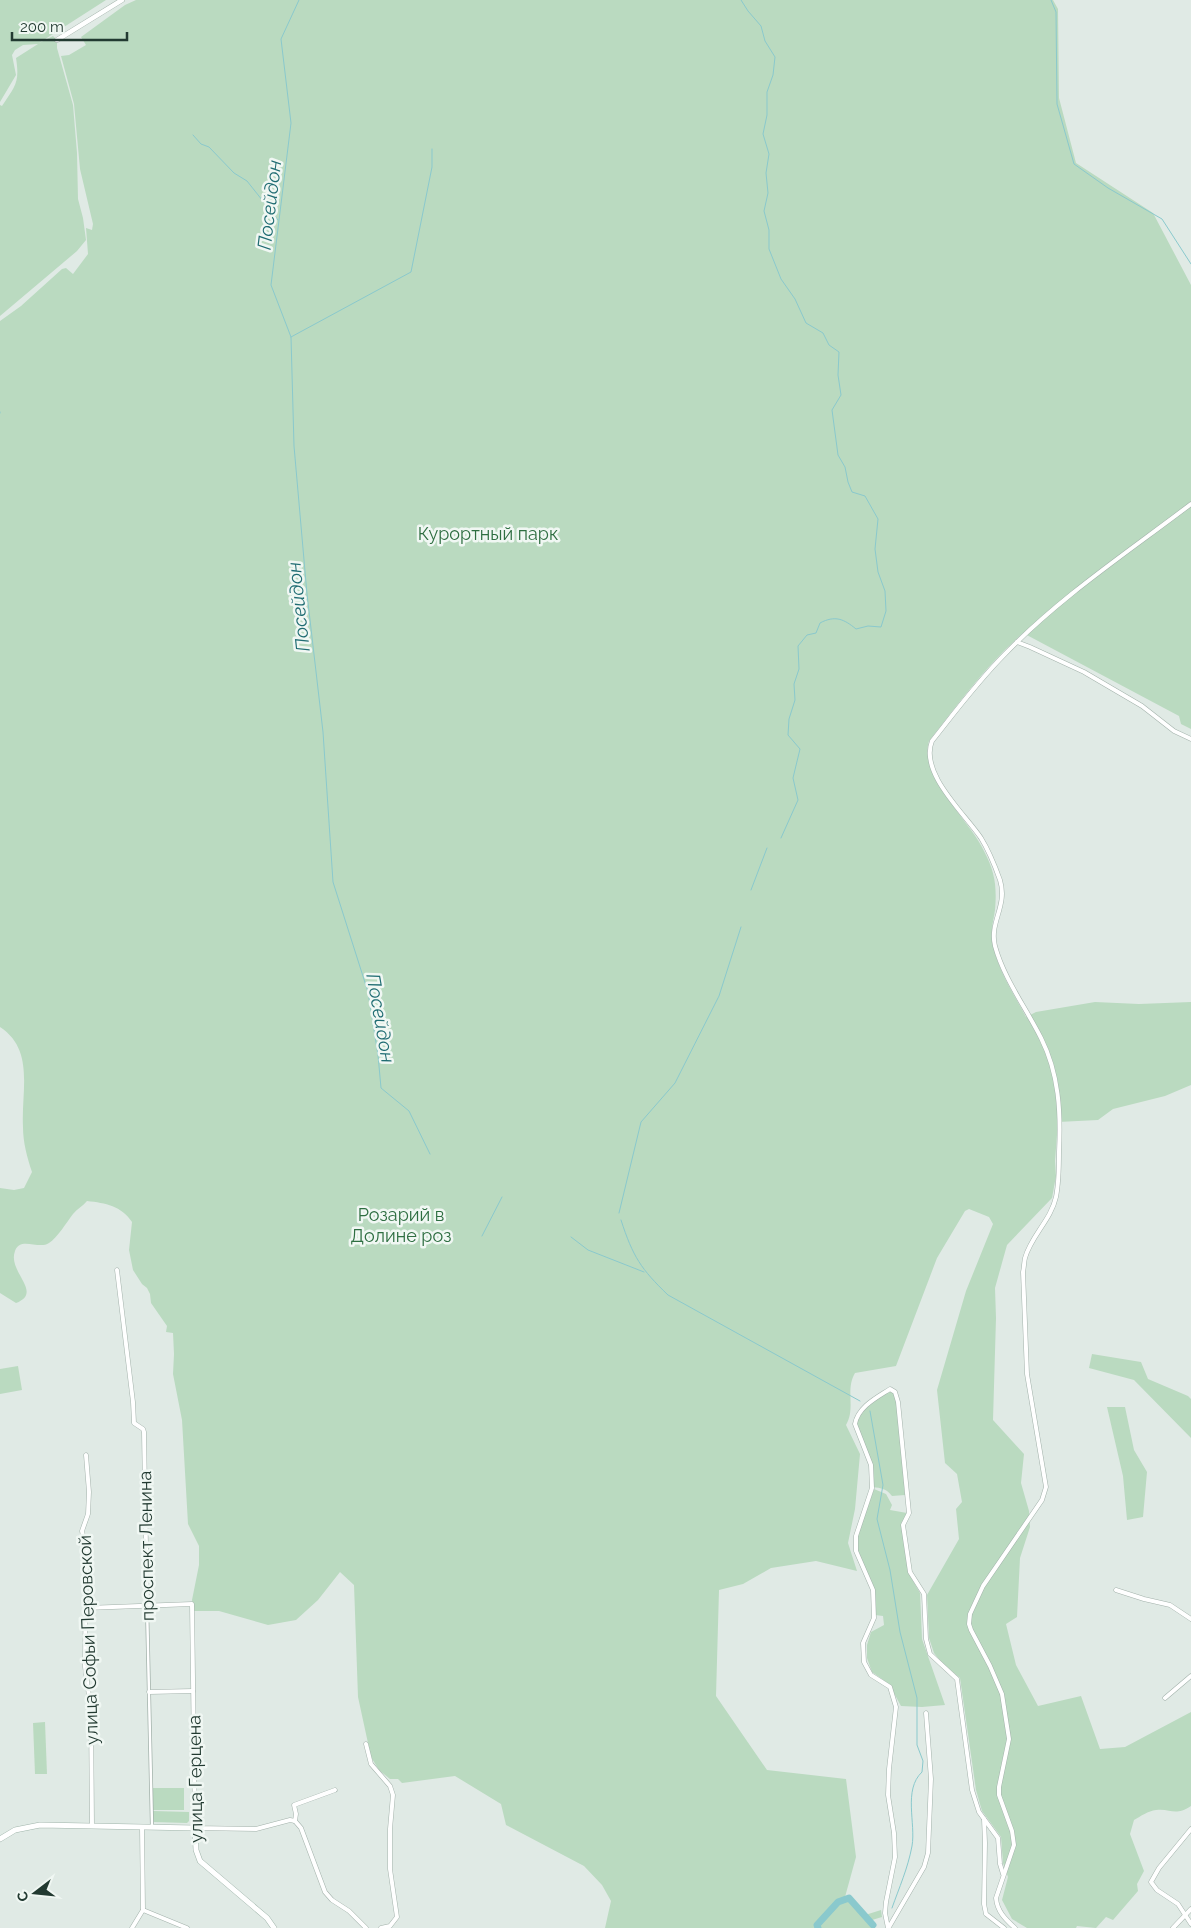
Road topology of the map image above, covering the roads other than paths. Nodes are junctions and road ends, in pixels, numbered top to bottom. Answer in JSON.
{"nodes":[{"id":1,"x":122,"y":0,"type":"edge"},
{"id":2,"x":57,"y":40,"type":"dead end"},
{"id":3,"x":1191,"y":504,"type":"edge"},
{"id":4,"x":1017,"y":642,"type":"junction"},
{"id":5,"x":1191,"y":739,"type":"edge"},
{"id":6,"x":117,"y":1270,"type":"dead end"},
{"id":7,"x":86,"y":1455,"type":"dead end"},
{"id":8,"x":1116,"y":1590,"type":"dead end"},
{"id":9,"x":147,"y":1606,"type":"junction"},
{"id":10,"x":86,"y":1608,"type":"junction"},
{"id":11,"x":1191,"y":1619,"type":"edge"},
{"id":12,"x":1191,"y":1676,"type":"edge"},
{"id":13,"x":192,"y":1691,"type":"junction"},
{"id":14,"x":149,"y":1692,"type":"junction"},
{"id":15,"x":1165,"y":1698,"type":"dead end"},
{"id":16,"x":926,"y":1713,"type":"dead end"},
{"id":17,"x":366,"y":1744,"type":"dead end"},
{"id":18,"x":335,"y":1790,"type":"dead end"},
{"id":19,"x":984,"y":1819,"type":"junction"},
{"id":20,"x":295,"y":1821,"type":"junction"},
{"id":21,"x":92,"y":1826,"type":"junction"},
{"id":22,"x":142,"y":1827,"type":"junction"},
{"id":23,"x":152,"y":1827,"type":"junction"},
{"id":24,"x":195,"y":1828,"type":"junction"},
{"id":25,"x":1191,"y":1829,"type":"edge"},
{"id":26,"x":0,"y":1839,"type":"edge"},
{"id":27,"x":1003,"y":1875,"type":"junction"},
{"id":28,"x":1191,"y":1909,"type":"edge"},
{"id":29,"x":143,"y":1910,"type":"junction"},
{"id":30,"x":1186,"y":1914,"type":"junction"},
{"id":31,"x":1190,"y":1926,"type":"edge"},
{"id":32,"x":132,"y":1928,"type":"edge"},
{"id":33,"x":187,"y":1928,"type":"edge"},
{"id":34,"x":274,"y":1928,"type":"edge"},
{"id":35,"x":366,"y":1928,"type":"edge"},
{"id":36,"x":381,"y":1928,"type":"edge"},
{"id":37,"x":889,"y":1928,"type":"edge"},
{"id":38,"x":1004,"y":1928,"type":"edge"},
{"id":39,"x":1015,"y":1928,"type":"edge"},
{"id":40,"x":1173,"y":1928,"type":"edge"}],
"edges":[{"from":1,"to":2,"type":"street"},
{"from":3,"to":4,"type":"street"},
{"from":4,"to":5,"type":"street"},
{"from":4,"to":27,"type":"street"},
{"from":6,"to":9,"type":"street","name":"проспект Ленина"},
{"from":7,"to":10,"type":"street","name":"улица Софьи Перовской"},
{"from":8,"to":11,"type":"street"},
{"from":9,"to":10,"type":"street"},
{"from":9,"to":13,"type":"street","name":"улица Герцена"},
{"from":9,"to":14,"type":"street","name":"проспект Ленина"},
{"from":10,"to":21,"type":"street","name":"улица Софьи Перовской"},
{"from":12,"to":15,"type":"street"},
{"from":13,"to":14,"type":"street"},
{"from":13,"to":24,"type":"street","name":"улица Герцена"},
{"from":14,"to":23,"type":"street","name":"проспект Ленина"},
{"from":16,"to":37,"type":"street"},
{"from":17,"to":36,"type":"street"},
{"from":18,"to":20,"type":"street"},
{"from":19,"to":27,"type":"street"},
{"from":19,"to":37,"type":"street"},
{"from":19,"to":38,"type":"street"},
{"from":20,"to":24,"type":"street"},
{"from":20,"to":35,"type":"street"},
{"from":21,"to":22,"type":"main road"},
{"from":21,"to":26,"type":"main road"},
{"from":22,"to":23,"type":"main road"},
{"from":22,"to":29,"type":"street"},
{"from":23,"to":24,"type":"main road"},
{"from":24,"to":34,"type":"main road","name":"улица Герцена"},
{"from":25,"to":30,"type":"street"},
{"from":27,"to":39,"type":"street"},
{"from":28,"to":30,"type":"street"},
{"from":29,"to":32,"type":"street"},
{"from":29,"to":33,"type":"street"},
{"from":30,"to":31,"type":"street"},
{"from":30,"to":40,"type":"street"}]}
